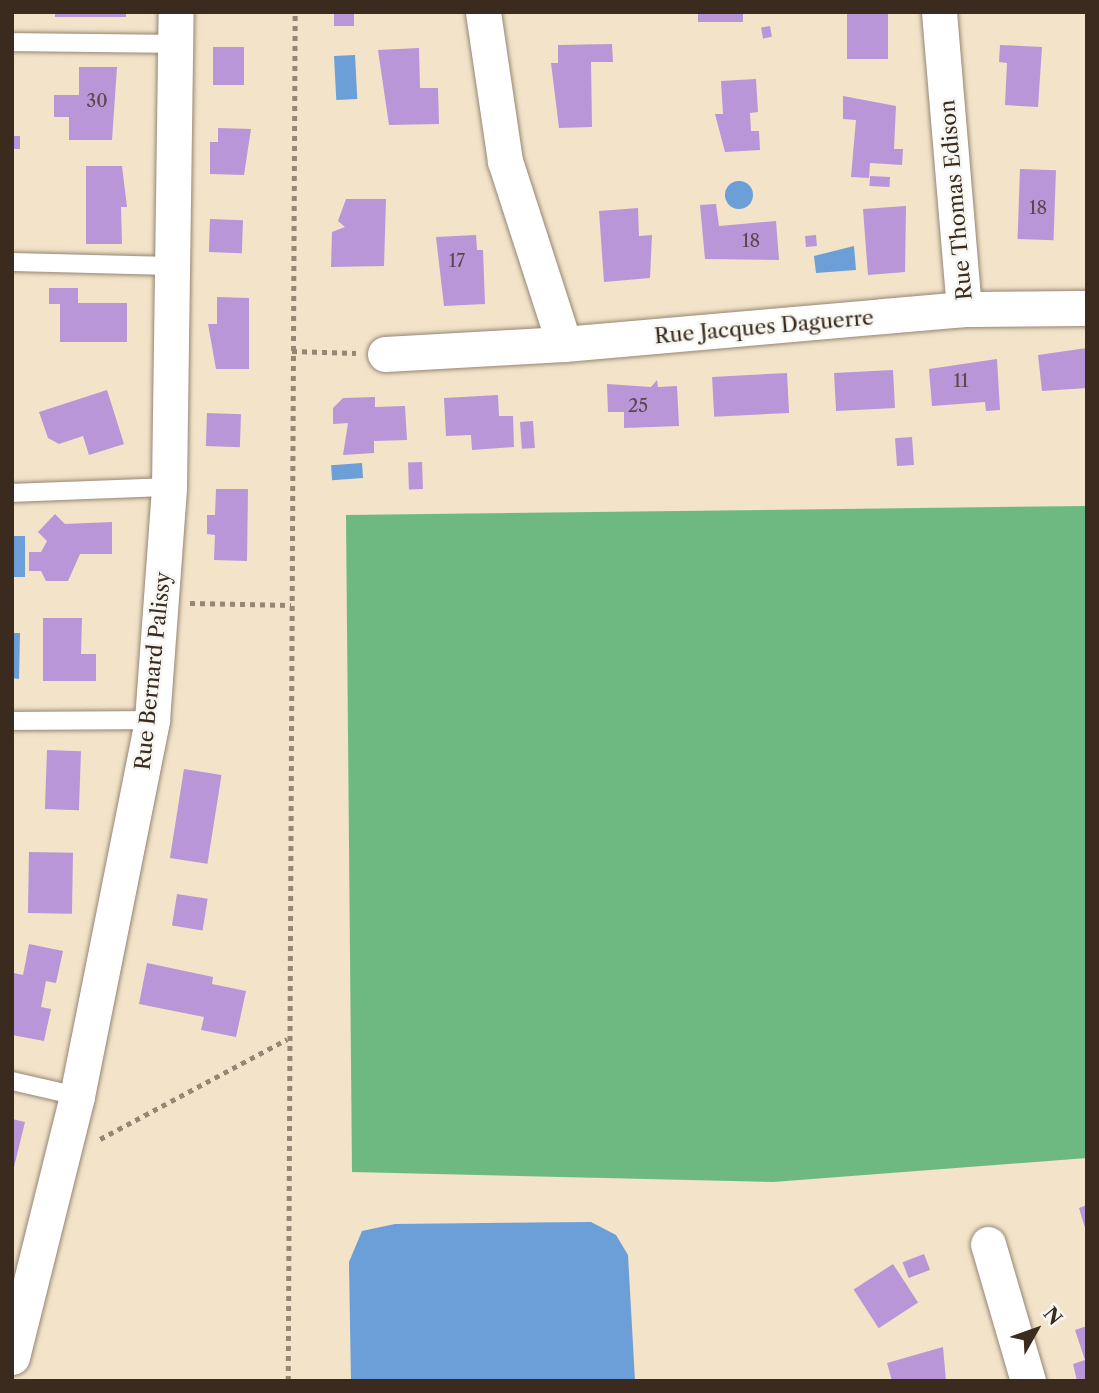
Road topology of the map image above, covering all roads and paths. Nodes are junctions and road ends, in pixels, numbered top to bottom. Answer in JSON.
{"nodes":[{"id":1,"x":295,"y":12,"type":"edge"},
{"id":2,"x":483,"y":12,"type":"edge"},
{"id":3,"x":939,"y":12,"type":"edge"},
{"id":4,"x":176,"y":28,"type":"edge"},
{"id":5,"x":12,"y":42,"type":"edge"},
{"id":6,"x":12,"y":262,"type":"edge"},
{"id":7,"x":172,"y":266,"type":"junction"},
{"id":8,"x":1087,"y":307,"type":"edge"},
{"id":9,"x":964,"y":309,"type":"junction"},
{"id":10,"x":564,"y":344,"type":"junction"},
{"id":11,"x":292,"y":351,"type":"junction"},
{"id":12,"x":384,"y":354,"type":"joint"},
{"id":13,"x":169,"y":487,"type":"junction"},
{"id":14,"x":12,"y":493,"type":"edge"},
{"id":15,"x":161,"y":602,"type":"junction"},
{"id":16,"x":290,"y":605,"type":"junction"},
{"id":17,"x":152,"y":720,"type":"junction"},
{"id":18,"x":12,"y":721,"type":"edge"},
{"id":19,"x":288,"y":1039,"type":"junction"},
{"id":20,"x":12,"y":1082,"type":"edge"},
{"id":21,"x":77,"y":1096,"type":"junction"},
{"id":22,"x":62,"y":1159,"type":"junction"},
{"id":23,"x":988,"y":1244,"type":"dead end"},
{"id":24,"x":12,"y":1357,"type":"edge"},
{"id":25,"x":288,"y":1381,"type":"edge"},
{"id":26,"x":1028,"y":1381,"type":"edge"}],
"edges":[{"from":1,"to":11,"type":"path"},
{"from":2,"to":10,"type":"street"},
{"from":3,"to":9,"type":"street","name":"Rue Thomas Edison"},
{"from":4,"to":5,"type":"lane"},
{"from":4,"to":7,"type":"street","name":"Rue Bernard Palissy"},
{"from":6,"to":7,"type":"lane"},
{"from":7,"to":13,"type":"street","name":"Rue Bernard Palissy"},
{"from":8,"to":9,"type":"street","name":"Rue Thomas Edison"},
{"from":9,"to":10,"type":"street","name":"Rue Jacques Daguerre"},
{"from":10,"to":12,"type":"street","name":"Rue Jacques Daguerre"},
{"from":11,"to":12,"type":"path"},
{"from":11,"to":16,"type":"path"},
{"from":13,"to":14,"type":"lane"},
{"from":13,"to":15,"type":"street","name":"Rue Bernard Palissy"},
{"from":15,"to":16,"type":"path"},
{"from":15,"to":17,"type":"street","name":"Rue Bernard Palissy"},
{"from":16,"to":19,"type":"path"},
{"from":17,"to":18,"type":"lane"},
{"from":17,"to":21,"type":"street","name":"Rue Bernard Palissy"},
{"from":19,"to":22,"type":"path"},
{"from":19,"to":25,"type":"path"},
{"from":20,"to":21,"type":"lane"},
{"from":21,"to":22,"type":"street","name":"Rue Bernard Palissy"},
{"from":22,"to":24,"type":"street","name":"Rue Bernard Palissy"},
{"from":23,"to":26,"type":"street"}]}
